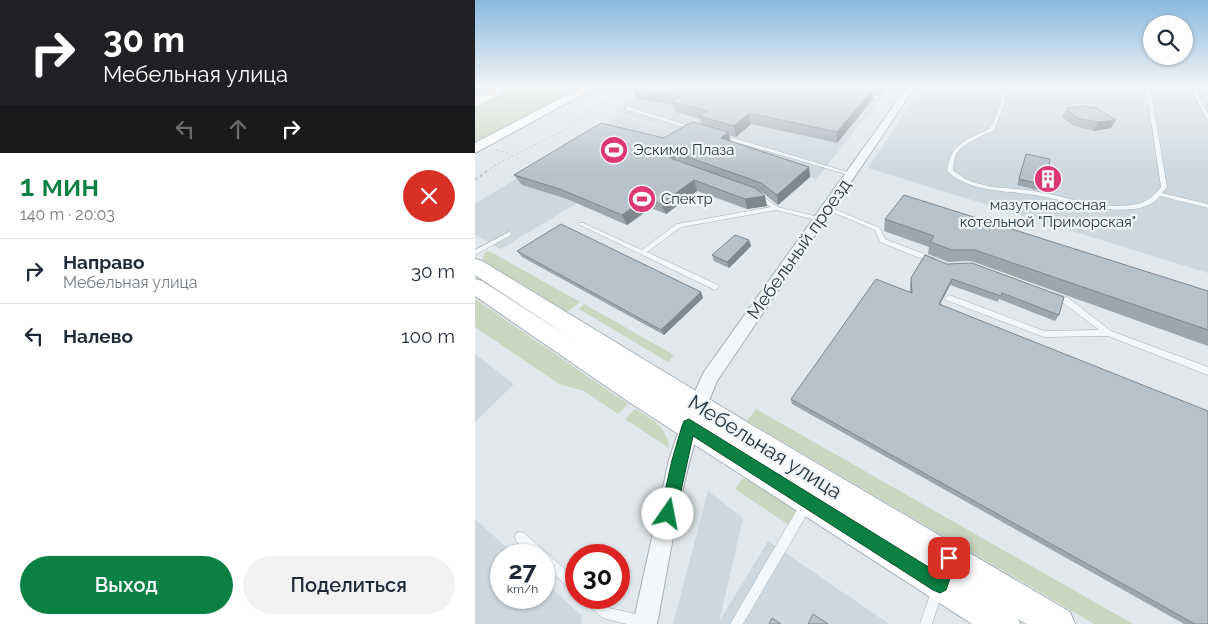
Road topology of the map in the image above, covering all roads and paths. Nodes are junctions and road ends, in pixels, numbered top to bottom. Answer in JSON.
{"nodes":[{"id":1,"x":536,"y":116,"type":"edge"},
{"id":2,"x":582,"y":116,"type":"edge"},
{"id":3,"x":654,"y":116,"type":"edge"},
{"id":4,"x":891,"y":116,"type":"edge"},
{"id":5,"x":998,"y":116,"type":"edge"},
{"id":6,"x":1153,"y":116,"type":"edge"},
{"id":7,"x":700,"y":130,"type":"edge"},
{"id":8,"x":718,"y":136,"type":"edge"},
{"id":9,"x":475,"y":149,"type":"edge"},
{"id":10,"x":502,"y":151,"type":"dead end"},
{"id":11,"x":511,"y":156,"type":"junction"},
{"id":12,"x":851,"y":174,"type":"junction"},
{"id":13,"x":475,"y":180,"type":"edge"},
{"id":14,"x":750,"y":192,"type":"edge"},
{"id":15,"x":1161,"y":194,"type":"junction"},
{"id":16,"x":1208,"y":206,"type":"edge"},
{"id":17,"x":776,"y":208,"type":"junction"},
{"id":18,"x":823,"y":214,"type":"junction"},
{"id":19,"x":581,"y":224,"type":"dead end"},
{"id":20,"x":509,"y":234,"type":"dead end"},
{"id":21,"x":475,"y":253,"type":"edge"},
{"id":22,"x":642,"y":253,"type":"junction"},
{"id":23,"x":939,"y":263,"type":"edge"},
{"id":24,"x":475,"y":266,"type":"edge"},
{"id":25,"x":475,"y":286,"type":"edge"},
{"id":26,"x":715,"y":287,"type":"dead end"},
{"id":27,"x":1045,"y":292,"type":"edge"},
{"id":28,"x":949,"y":298,"type":"dead end"},
{"id":29,"x":1107,"y":334,"type":"junction"},
{"id":30,"x":1208,"y":371,"type":"edge"},
{"id":31,"x":693,"y":415,"type":"junction"},
{"id":32,"x":814,"y":491,"type":"junction"},
{"id":33,"x":520,"y":537,"type":"dead end"},
{"id":34,"x":528,"y":544,"type":"edge"},
{"id":35,"x":555,"y":568,"type":"edge"},
{"id":36,"x":944,"y":571,"type":"junction"},
{"id":37,"x":565,"y":577,"type":"edge"},
{"id":38,"x":601,"y":609,"type":"edge"},
{"id":39,"x":645,"y":623,"type":"edge"},
{"id":40,"x":736,"y":624,"type":"edge"},
{"id":41,"x":926,"y":624,"type":"edge"},
{"id":42,"x":1003,"y":624,"type":"edge"},
{"id":43,"x":1057,"y":624,"type":"edge"}],
"edges":[{"from":1,"to":9,"type":"street"},
{"from":2,"to":11,"type":"path"},
{"from":3,"to":7,"type":"lane"},
{"from":4,"to":12,"type":"street","name":"Мебельный проезд"},
{"from":5,"to":15,"type":"lane"},
{"from":6,"to":15,"type":"lane"},
{"from":8,"to":12,"type":"lane"},
{"from":10,"to":11,"type":"path"},
{"from":11,"to":13,"type":"path"},
{"from":12,"to":18,"type":"street","name":"Мебельный проезд"},
{"from":14,"to":17,"type":"lane"},
{"from":15,"to":16,"type":"lane"},
{"from":17,"to":18,"type":"lane"},
{"from":17,"to":22,"type":"lane"},
{"from":18,"to":23,"type":"lane"},
{"from":18,"to":31,"type":"street","name":"Мебельный проезд"},
{"from":19,"to":22,"type":"lane"},
{"from":20,"to":21,"type":"lane"},
{"from":22,"to":26,"type":"lane"},
{"from":24,"to":31,"type":"street","name":"Мебельная улица"},
{"from":25,"to":31,"type":"street","name":"Мебельная улица"},
{"from":27,"to":29,"type":"lane"},
{"from":28,"to":29,"type":"lane"},
{"from":29,"to":30,"type":"lane"},
{"from":31,"to":32,"type":"street","name":"Мебельная улица"},
{"from":31,"to":39,"type":"street","name":"Мебельный проезд"},
{"from":32,"to":36,"type":"street","name":"Мебельная улица"},
{"from":32,"to":40,"type":"lane"},
{"from":33,"to":34,"type":"lane"},
{"from":35,"to":37,"type":"lane"},
{"from":36,"to":41,"type":"lane"},
{"from":36,"to":42,"type":"street","name":"Мебельная улица"},
{"from":36,"to":43,"type":"street","name":"Мебельная улица"},
{"from":38,"to":39,"type":"lane"}]}
